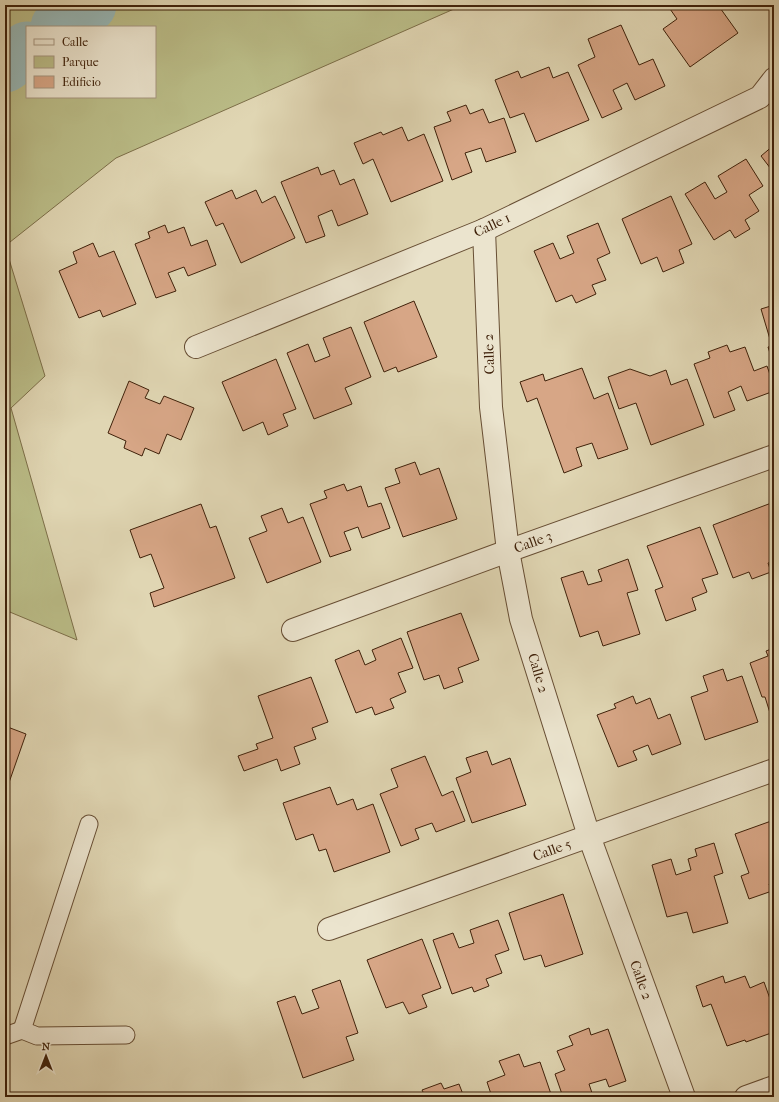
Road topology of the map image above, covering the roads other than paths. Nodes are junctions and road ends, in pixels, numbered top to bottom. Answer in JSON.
{"nodes":[{"id":1,"x":774,"y":79,"type":"edge"},
{"id":2,"x":484,"y":230,"type":"junction"},
{"id":3,"x":196,"y":347,"type":"dead end"},
{"id":4,"x":774,"y":456,"type":"edge"},
{"id":5,"x":508,"y":551,"type":"junction"},
{"id":6,"x":293,"y":630,"type":"dead end"},
{"id":7,"x":774,"y":770,"type":"edge"},
{"id":8,"x":89,"y":824,"type":"dead end"},
{"id":9,"x":589,"y":836,"type":"junction"},
{"id":10,"x":329,"y":929,"type":"dead end"},
{"id":11,"x":22,"y":1030,"type":"junction"},
{"id":12,"x":126,"y":1035,"type":"dead end"},
{"id":13,"x":5,"y":1036,"type":"edge"},
{"id":14,"x":774,"y":1087,"type":"edge"},
{"id":15,"x":684,"y":1097,"type":"edge"},
{"id":16,"x":746,"y":1097,"type":"edge"}],
"edges":[{"from":1,"to":2,"type":"street","name":"Calle 1"},
{"from":2,"to":3,"type":"street","name":"Calle 1"},
{"from":2,"to":5,"type":"street","name":"Calle 2"},
{"from":4,"to":5,"type":"street","name":"Calle 3"},
{"from":5,"to":6,"type":"street","name":"Calle 3"},
{"from":5,"to":9,"type":"street","name":"Calle 2"},
{"from":7,"to":9,"type":"street","name":"Calle 5"},
{"from":8,"to":11,"type":"lane"},
{"from":9,"to":10,"type":"street","name":"Calle 5"},
{"from":9,"to":15,"type":"street","name":"Calle 2"},
{"from":11,"to":12,"type":"lane"},
{"from":11,"to":13,"type":"lane"},
{"from":14,"to":16,"type":"street"}]}
